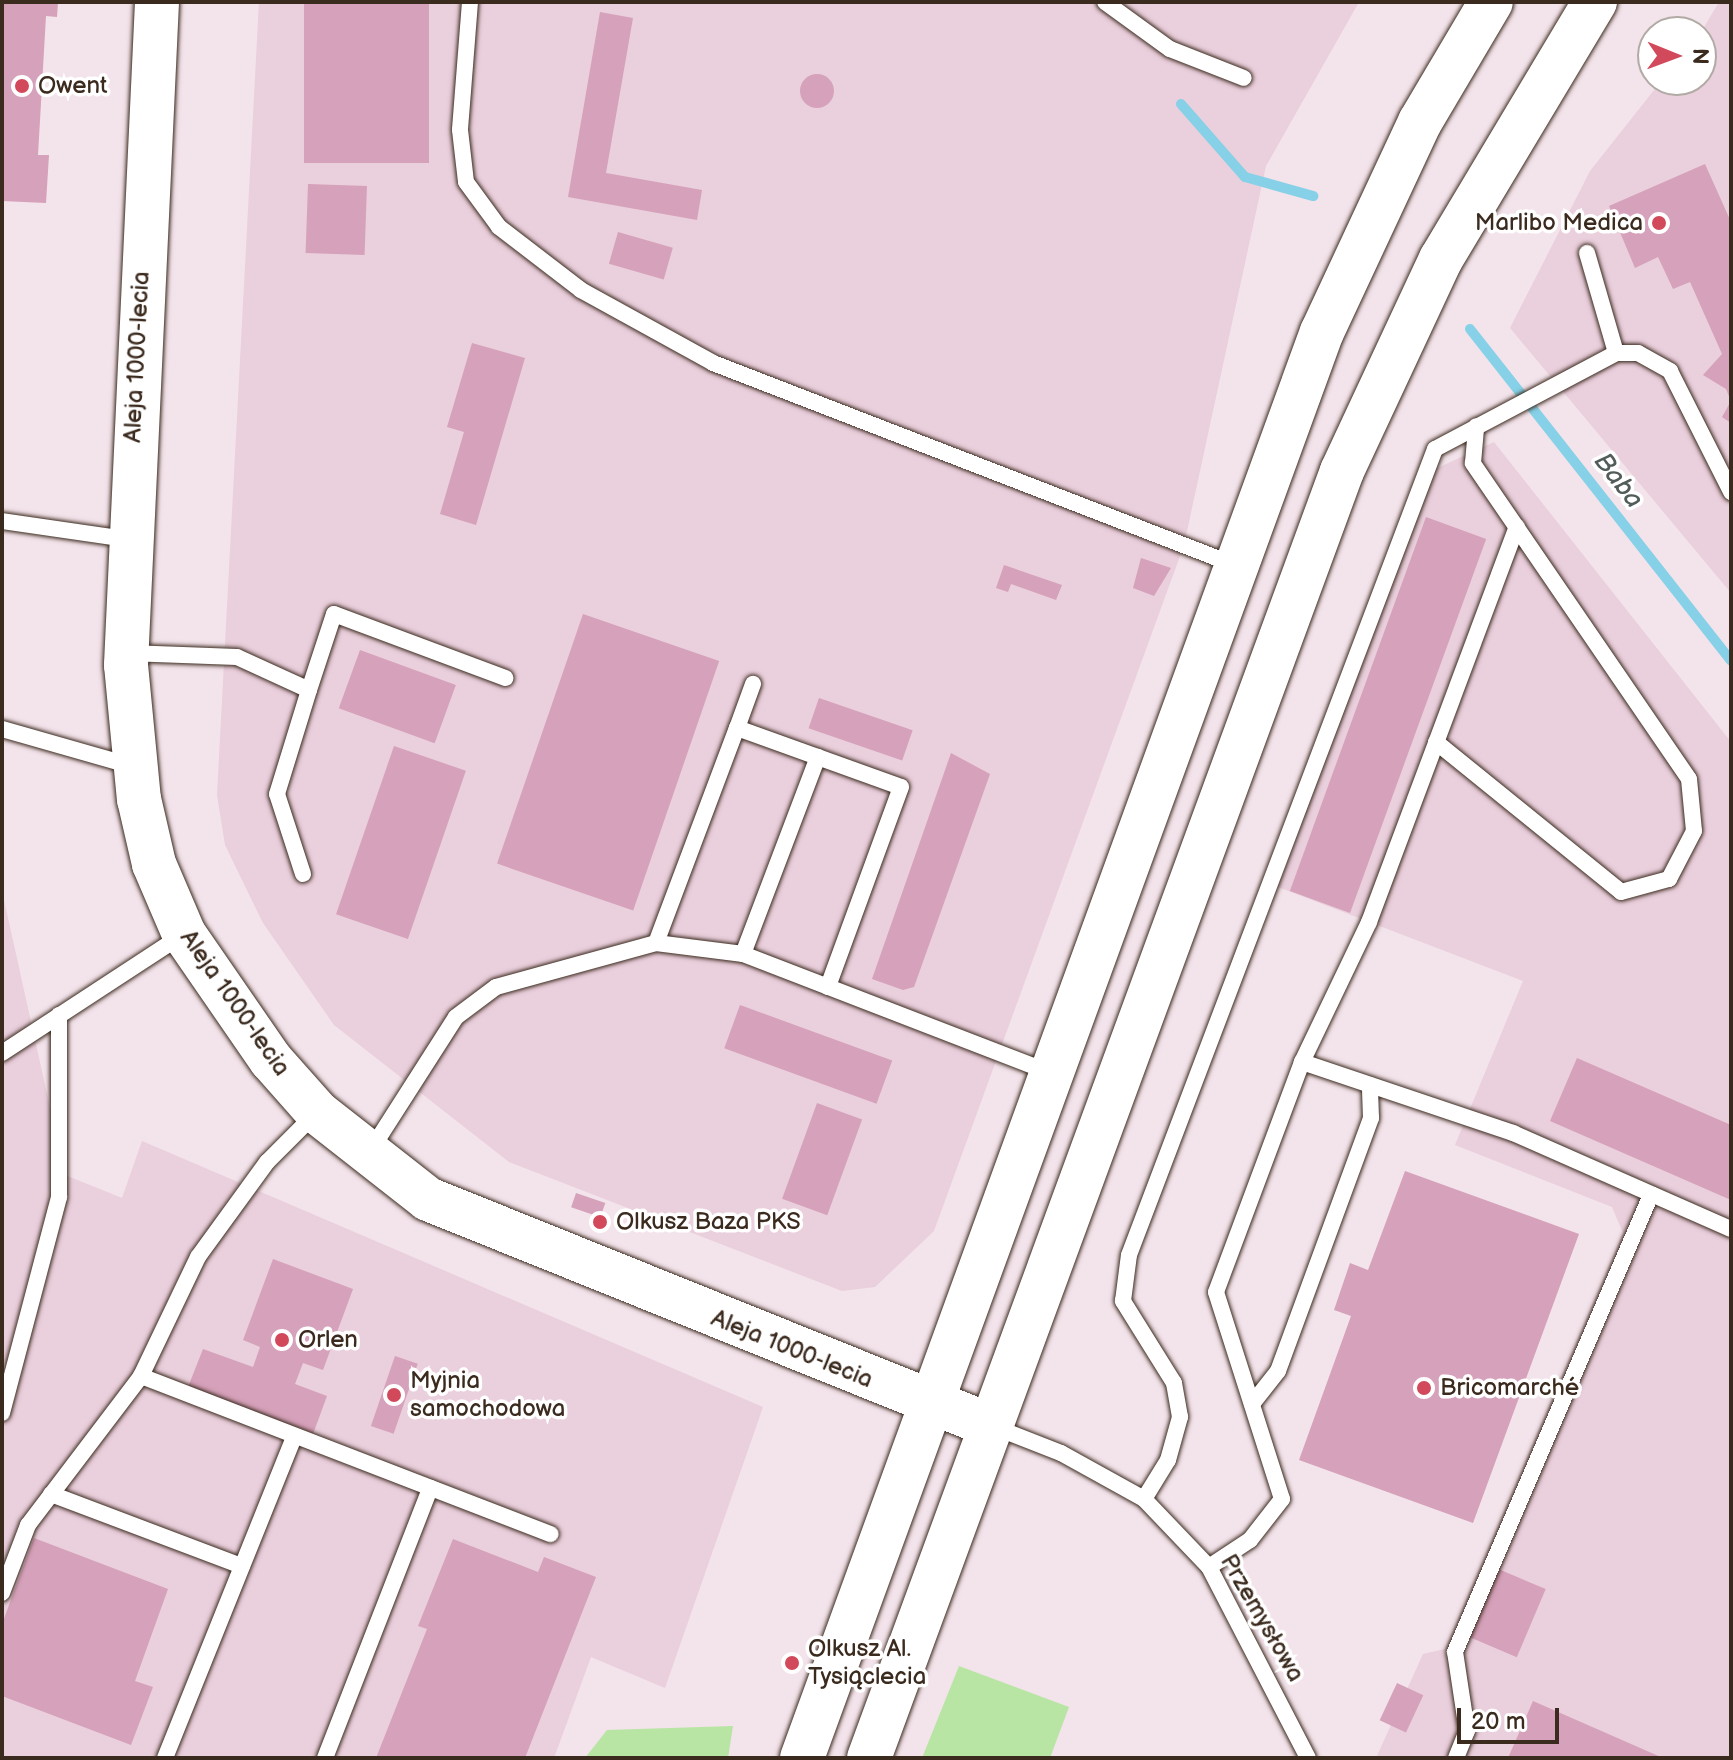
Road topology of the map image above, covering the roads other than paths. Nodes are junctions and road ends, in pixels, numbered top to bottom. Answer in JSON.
{"nodes":[{"id":1,"x":157,"y":2,"type":"edge"},
{"id":2,"x":470,"y":2,"type":"edge"},
{"id":3,"x":1491,"y":2,"type":"edge"},
{"id":4,"x":1595,"y":2,"type":"edge"},
{"id":5,"x":1106,"y":3,"type":"edge"},
{"id":6,"x":1244,"y":78,"type":"dead end"},
{"id":7,"x":1587,"y":253,"type":"dead end"},
{"id":8,"x":1616,"y":353,"type":"junction"},
{"id":9,"x":1476,"y":426,"type":"junction"},
{"id":10,"x":1731,"y":492,"type":"edge"},
{"id":11,"x":2,"y":521,"type":"edge"},
{"id":12,"x":1517,"y":527,"type":"junction"},
{"id":13,"x":126,"y":539,"type":"junction"},
{"id":14,"x":1235,"y":565,"type":"junction"},
{"id":15,"x":126,"y":653,"type":"junction"},
{"id":16,"x":505,"y":678,"type":"dead end"},
{"id":17,"x":753,"y":684,"type":"dead end"},
{"id":18,"x":309,"y":690,"type":"junction"},
{"id":19,"x":737,"y":728,"type":"junction"},
{"id":20,"x":2,"y":729,"type":"edge"},
{"id":21,"x":1436,"y":742,"type":"junction"},
{"id":22,"x":818,"y":757,"type":"junction"},
{"id":23,"x":136,"y":767,"type":"junction"},
{"id":24,"x":303,"y":874,"type":"dead end"},
{"id":25,"x":184,"y":934,"type":"junction"},
{"id":26,"x":656,"y":943,"type":"junction"},
{"id":27,"x":743,"y":954,"type":"junction"},
{"id":28,"x":828,"y":987,"type":"junction"},
{"id":29,"x":59,"y":1015,"type":"junction"},
{"id":30,"x":2,"y":1053,"type":"edge"},
{"id":31,"x":1302,"y":1062,"type":"junction"},
{"id":32,"x":1051,"y":1073,"type":"junction"},
{"id":33,"x":1370,"y":1085,"type":"junction"},
{"id":34,"x":317,"y":1112,"type":"junction"},
{"id":35,"x":366,"y":1158,"type":"junction"},
{"id":36,"x":1651,"y":1194,"type":"junction"},
{"id":37,"x":1731,"y":1229,"type":"edge"},
{"id":38,"x":141,"y":1376,"type":"junction"},
{"id":39,"x":930,"y":1404,"type":"junction"},
{"id":40,"x":1252,"y":1404,"type":"junction"},
{"id":41,"x":2,"y":1413,"type":"edge"},
{"id":42,"x":989,"y":1425,"type":"junction"},
{"id":43,"x":294,"y":1437,"type":"junction"},
{"id":44,"x":430,"y":1488,"type":"junction"},
{"id":45,"x":51,"y":1494,"type":"junction"},
{"id":46,"x":1144,"y":1499,"type":"junction"},
{"id":47,"x":551,"y":1534,"type":"dead end"},
{"id":48,"x":242,"y":1566,"type":"junction"},
{"id":49,"x":1209,"y":1567,"type":"junction"},
{"id":50,"x":2,"y":1593,"type":"edge"},
{"id":51,"x":165,"y":1758,"type":"edge"},
{"id":52,"x":325,"y":1758,"type":"edge"},
{"id":53,"x":802,"y":1758,"type":"edge"},
{"id":54,"x":869,"y":1758,"type":"edge"},
{"id":55,"x":1308,"y":1758,"type":"edge"},
{"id":56,"x":1456,"y":1758,"type":"edge"}],
"edges":[{"from":1,"to":13,"type":"main road","name":"Aleja 1000-lecia"},
{"from":2,"to":14,"type":"lane"},
{"from":3,"to":14,"type":"main road"},
{"from":4,"to":42,"type":"main road"},
{"from":5,"to":6,"type":"lane"},
{"from":7,"to":8,"type":"lane"},
{"from":8,"to":9,"type":"lane"},
{"from":8,"to":10,"type":"lane"},
{"from":9,"to":12,"type":"lane"},
{"from":9,"to":46,"type":"lane"},
{"from":11,"to":13,"type":"lane"},
{"from":12,"to":21,"type":"lane"},
{"from":12,"to":21,"type":"lane"},
{"from":13,"to":15,"type":"main road","name":"Aleja 1000-lecia"},
{"from":14,"to":32,"type":"main road"},
{"from":15,"to":18,"type":"lane"},
{"from":15,"to":23,"type":"main road","name":"Aleja 1000-lecia"},
{"from":16,"to":18,"type":"lane"},
{"from":17,"to":19,"type":"lane"},
{"from":18,"to":24,"type":"lane"},
{"from":19,"to":22,"type":"lane"},
{"from":19,"to":26,"type":"lane"},
{"from":20,"to":23,"type":"lane"},
{"from":21,"to":31,"type":"lane"},
{"from":22,"to":27,"type":"lane"},
{"from":22,"to":28,"type":"lane"},
{"from":23,"to":25,"type":"main road","name":"Aleja 1000-lecia"},
{"from":25,"to":29,"type":"lane"},
{"from":25,"to":34,"type":"main road","name":"Aleja 1000-lecia"},
{"from":26,"to":27,"type":"lane"},
{"from":26,"to":35,"type":"lane"},
{"from":27,"to":28,"type":"lane"},
{"from":28,"to":32,"type":"lane"},
{"from":29,"to":30,"type":"lane"},
{"from":29,"to":41,"type":"lane"},
{"from":31,"to":33,"type":"lane"},
{"from":31,"to":40,"type":"lane"},
{"from":32,"to":39,"type":"main road"},
{"from":33,"to":36,"type":"lane"},
{"from":33,"to":40,"type":"lane"},
{"from":34,"to":35,"type":"main road","name":"Aleja 1000-lecia"},
{"from":34,"to":38,"type":"lane"},
{"from":35,"to":39,"type":"main road","name":"Aleja 1000-lecia"},
{"from":36,"to":37,"type":"lane"},
{"from":36,"to":56,"type":"lane"},
{"from":38,"to":43,"type":"lane"},
{"from":38,"to":45,"type":"lane"},
{"from":39,"to":42,"type":"main road","name":"Aleja 1000-lecia"},
{"from":39,"to":53,"type":"main road"},
{"from":40,"to":49,"type":"lane"},
{"from":42,"to":46,"type":"lane","name":"Przemysłowa"},
{"from":42,"to":54,"type":"main road"},
{"from":43,"to":44,"type":"lane"},
{"from":43,"to":48,"type":"lane"},
{"from":44,"to":47,"type":"lane"},
{"from":44,"to":52,"type":"lane"},
{"from":45,"to":48,"type":"lane"},
{"from":45,"to":50,"type":"lane"},
{"from":46,"to":49,"type":"lane","name":"Przemysłowa"},
{"from":48,"to":51,"type":"lane"},
{"from":49,"to":55,"type":"lane","name":"Przemysłowa"}]}
